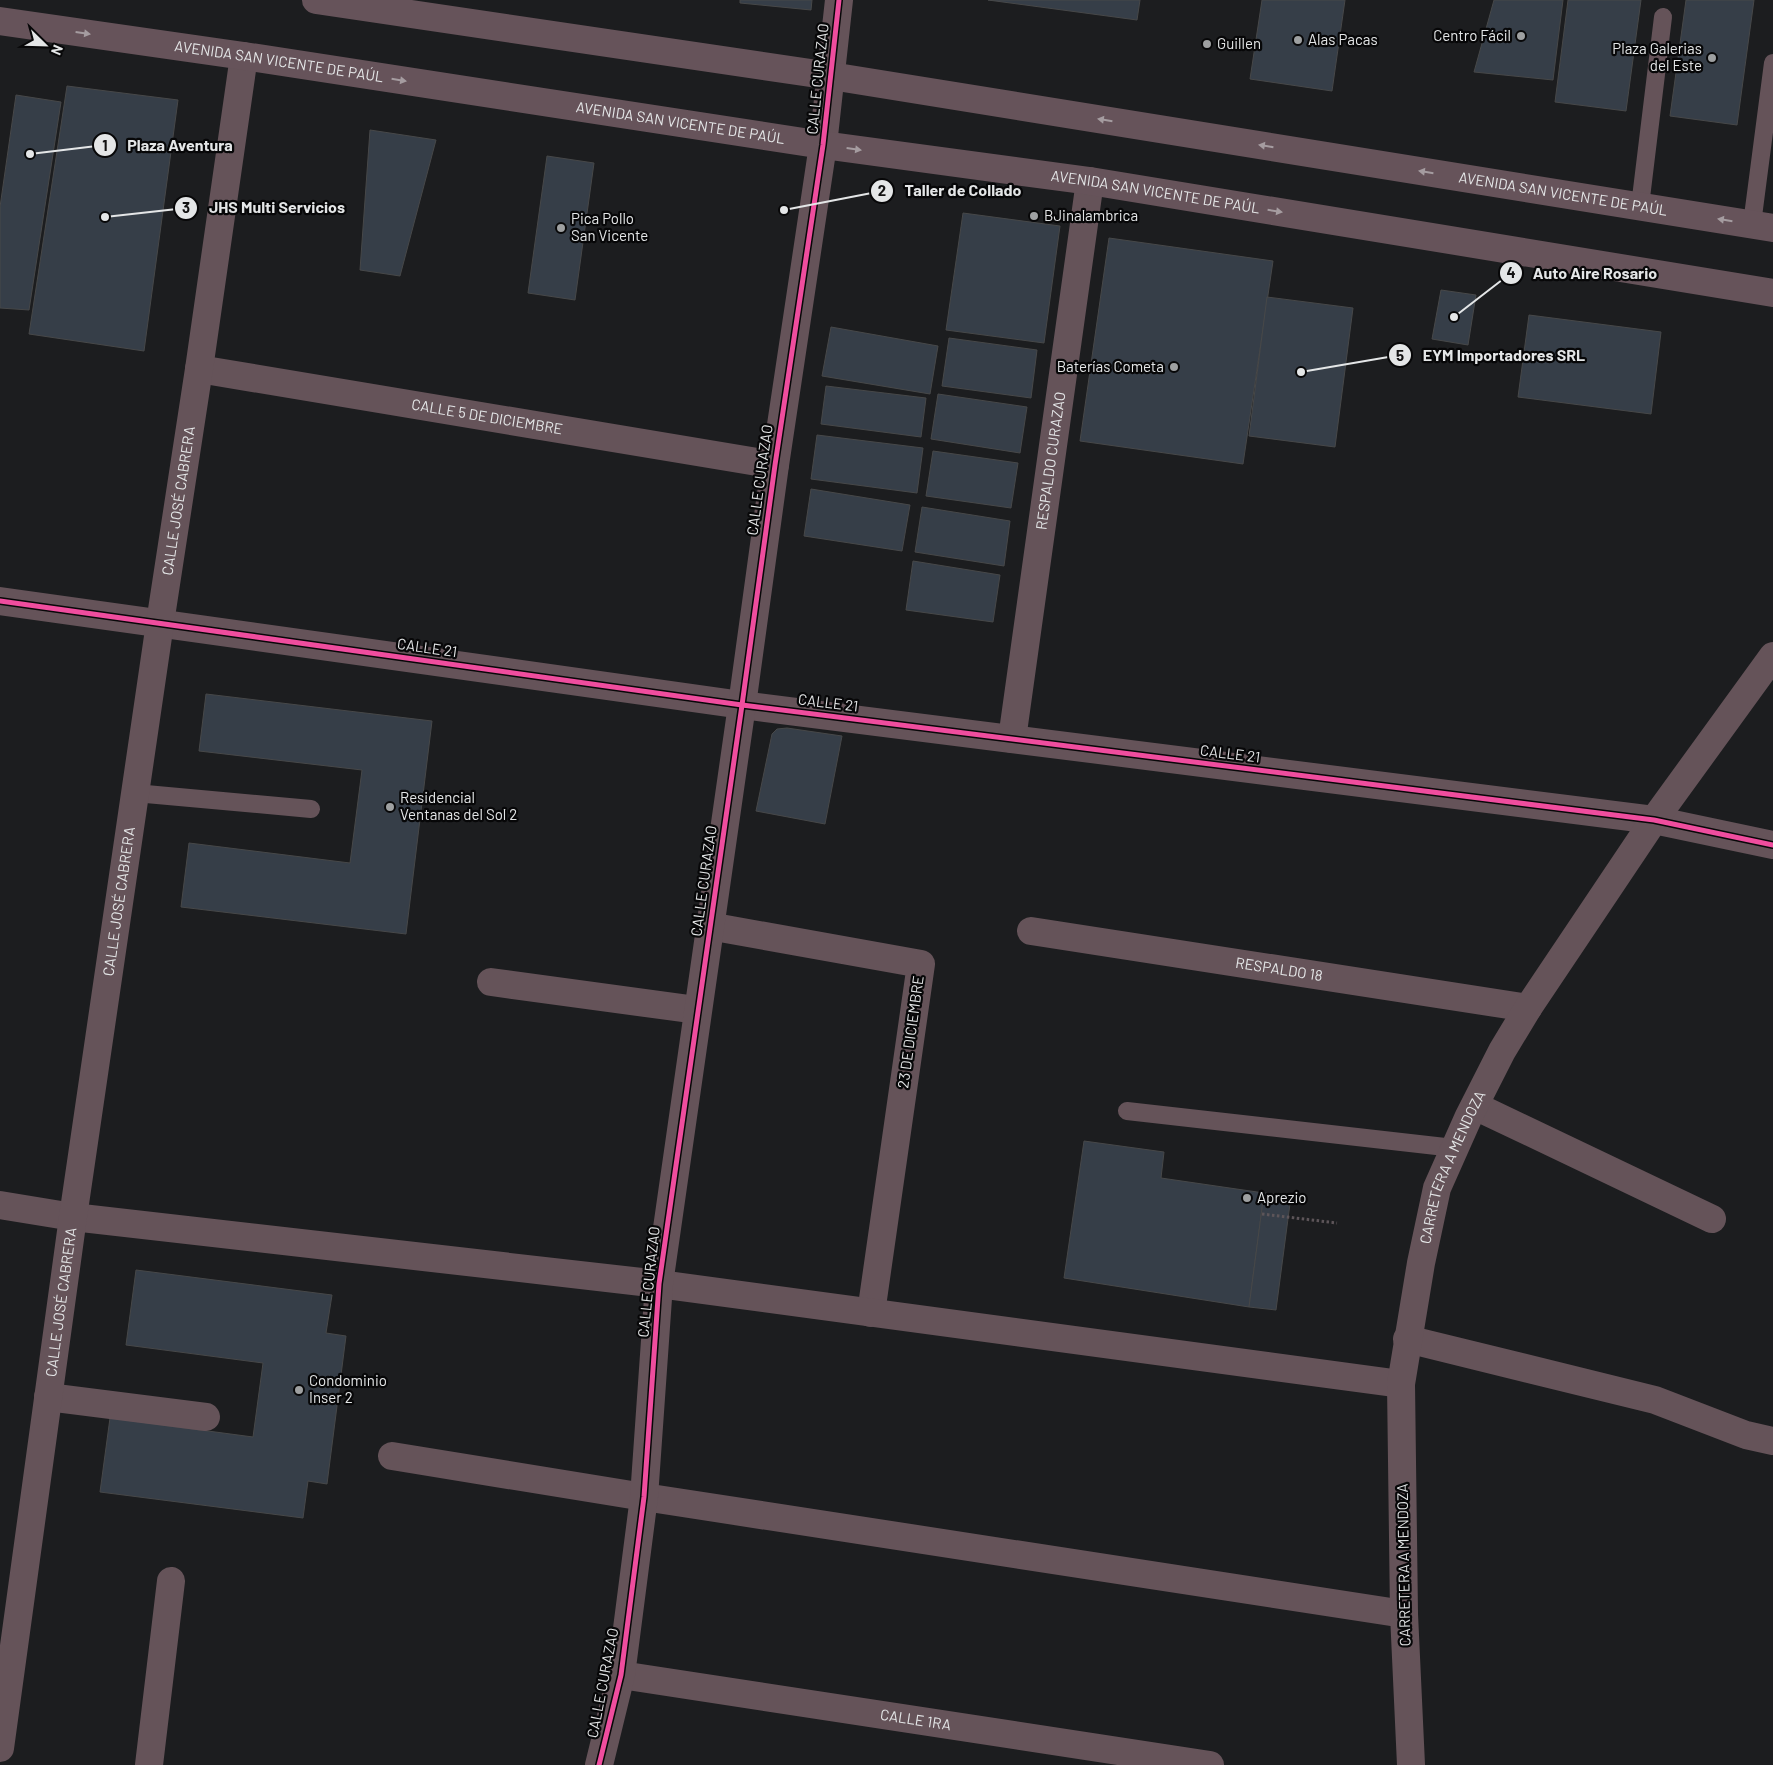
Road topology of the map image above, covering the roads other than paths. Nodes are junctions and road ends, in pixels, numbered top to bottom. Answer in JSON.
{"nodes":[{"id":1,"x":316,"y":0,"type":"edge"},
{"id":2,"x":839,"y":0,"type":"edge"},
{"id":3,"x":1664,"y":17,"type":"dead end"},
{"id":4,"x":0,"y":21,"type":"edge"},
{"id":5,"x":244,"y":56,"type":"junction"},
{"id":6,"x":1773,"y":63,"type":"edge"},
{"id":7,"x":831,"y":76,"type":"junction"},
{"id":8,"x":823,"y":144,"type":"junction"},
{"id":9,"x":1090,"y":181,"type":"junction"},
{"id":10,"x":1640,"y":206,"type":"junction"},
{"id":11,"x":1762,"y":226,"type":"edge"},
{"id":12,"x":1773,"y":293,"type":"edge"},
{"id":13,"x":199,"y":369,"type":"junction"},
{"id":14,"x":775,"y":465,"type":"junction"},
{"id":15,"x":0,"y":601,"type":"edge"},
{"id":16,"x":160,"y":623,"type":"junction"},
{"id":17,"x":1773,"y":656,"type":"edge"},
{"id":18,"x":742,"y":705,"type":"junction"},
{"id":19,"x":1012,"y":739,"type":"junction"},
{"id":20,"x":135,"y":793,"type":"junction"},
{"id":21,"x":311,"y":809,"type":"dead end"},
{"id":22,"x":1654,"y":820,"type":"junction"},
{"id":23,"x":1773,"y":844,"type":"edge"},
{"id":24,"x":709,"y":926,"type":"junction"},
{"id":25,"x":1031,"y":931,"type":"dead end"},
{"id":26,"x":491,"y":982,"type":"dead end"},
{"id":27,"x":1528,"y":1008,"type":"junction"},
{"id":28,"x":697,"y":1010,"type":"junction"},
{"id":29,"x":1475,"y":1106,"type":"junction"},
{"id":30,"x":1127,"y":1111,"type":"dead end"},
{"id":31,"x":1454,"y":1148,"type":"junction"},
{"id":32,"x":0,"y":1205,"type":"edge"},
{"id":33,"x":74,"y":1217,"type":"junction"},
{"id":34,"x":1712,"y":1218,"type":"dead end"},
{"id":35,"x":659,"y":1284,"type":"junction"},
{"id":36,"x":871,"y":1313,"type":"junction"},
{"id":37,"x":1407,"y":1339,"type":"junction"},
{"id":38,"x":1401,"y":1384,"type":"junction"},
{"id":39,"x":48,"y":1397,"type":"junction"},
{"id":40,"x":206,"y":1417,"type":"dead end"},
{"id":41,"x":1773,"y":1442,"type":"edge"},
{"id":42,"x":392,"y":1456,"type":"dead end"},
{"id":43,"x":644,"y":1497,"type":"junction"},
{"id":44,"x":171,"y":1581,"type":"dead end"},
{"id":45,"x":1404,"y":1614,"type":"junction"},
{"id":46,"x":621,"y":1675,"type":"junction"},
{"id":47,"x":0,"y":1748,"type":"edge"},
{"id":48,"x":149,"y":1765,"type":"edge"},
{"id":49,"x":600,"y":1765,"type":"edge"},
{"id":50,"x":1210,"y":1765,"type":"edge"},
{"id":51,"x":1411,"y":1765,"type":"edge"}],
"edges":[{"from":1,"to":7,"type":"main road","name":"AVENIDA SAN VICENTE DE PAÚL"},
{"from":2,"to":7,"type":"street","name":"CALLE CURAZAO"},
{"from":3,"to":10,"type":"lane"},
{"from":4,"to":5,"type":"main road","name":"AVENIDA SAN VICENTE DE PAÚL","one_way":true},
{"from":5,"to":8,"type":"main road","name":"AVENIDA SAN VICENTE DE PAÚL","one_way":true},
{"from":5,"to":13,"type":"street","name":"CALLE JOSÉ CABRERA"},
{"from":6,"to":11,"type":"lane"},
{"from":7,"to":8,"type":"street","name":"CALLE CURAZAO"},
{"from":10,"to":7,"type":"main road","name":"AVENIDA SAN VICENTE DE PAÚL","one_way":true},
{"from":8,"to":9,"type":"main road","name":"AVENIDA SAN VICENTE DE PAÚL","one_way":true},
{"from":8,"to":14,"type":"street","name":"CALLE CURAZAO"},
{"from":9,"to":12,"type":"main road","name":"AVENIDA SAN VICENTE DE PAÚL","one_way":true},
{"from":9,"to":19,"type":"street","name":"RESPALDO CURAZAO"},
{"from":11,"to":10,"type":"main road","name":"AVENIDA SAN VICENTE DE PAÚL","one_way":true},
{"from":13,"to":14,"type":"street","name":"CALLE 5 DE DICIEMBRE"},
{"from":13,"to":16,"type":"street","name":"CALLE JOSÉ CABRERA"},
{"from":14,"to":18,"type":"street","name":"CALLE CURAZAO"},
{"from":15,"to":16,"type":"street","name":"CALLE 21"},
{"from":16,"to":18,"type":"street","name":"CALLE 21"},
{"from":16,"to":20,"type":"street","name":"CALLE JOSÉ CABRERA"},
{"from":17,"to":22,"type":"street","name":"CARRETERA A MENDOZA"},
{"from":18,"to":19,"type":"street","name":"CALLE 21"},
{"from":18,"to":24,"type":"street","name":"CALLE CURAZAO"},
{"from":19,"to":22,"type":"street","name":"CALLE 21"},
{"from":20,"to":21,"type":"lane"},
{"from":20,"to":33,"type":"street","name":"CALLE JOSÉ CABRERA"},
{"from":22,"to":23,"type":"street","name":"CALLE 21"},
{"from":22,"to":27,"type":"street","name":"CARRETERA A MENDOZA"},
{"from":24,"to":28,"type":"street","name":"CALLE CURAZAO"},
{"from":24,"to":36,"type":"street","name":"23 DE DICIEMBRE"},
{"from":25,"to":27,"type":"street","name":"RESPALDO 18"},
{"from":26,"to":28,"type":"street"},
{"from":27,"to":29,"type":"street","name":"CARRETERA A MENDOZA"},
{"from":28,"to":35,"type":"street","name":"CALLE CURAZAO"},
{"from":29,"to":31,"type":"street","name":"CARRETERA A MENDOZA"},
{"from":29,"to":34,"type":"street"},
{"from":30,"to":31,"type":"lane"},
{"from":31,"to":37,"type":"street","name":"CARRETERA A MENDOZA"},
{"from":32,"to":33,"type":"street"},
{"from":33,"to":35,"type":"street"},
{"from":33,"to":39,"type":"street","name":"CALLE JOSÉ CABRERA"},
{"from":35,"to":36,"type":"street"},
{"from":35,"to":43,"type":"street","name":"CALLE CURAZAO"},
{"from":36,"to":38,"type":"street"},
{"from":37,"to":38,"type":"street","name":"CARRETERA A MENDOZA"},
{"from":37,"to":41,"type":"street"},
{"from":38,"to":45,"type":"street","name":"CARRETERA A MENDOZA"},
{"from":39,"to":40,"type":"street"},
{"from":39,"to":47,"type":"street","name":"CALLE JOSÉ CABRERA"},
{"from":42,"to":43,"type":"street"},
{"from":43,"to":45,"type":"street"},
{"from":43,"to":46,"type":"street","name":"CALLE CURAZAO"},
{"from":44,"to":48,"type":"street"},
{"from":45,"to":51,"type":"street","name":"CARRETERA A MENDOZA"},
{"from":46,"to":49,"type":"street","name":"CALLE CURAZAO"},
{"from":46,"to":50,"type":"street","name":"CALLE 1RA"}]}
